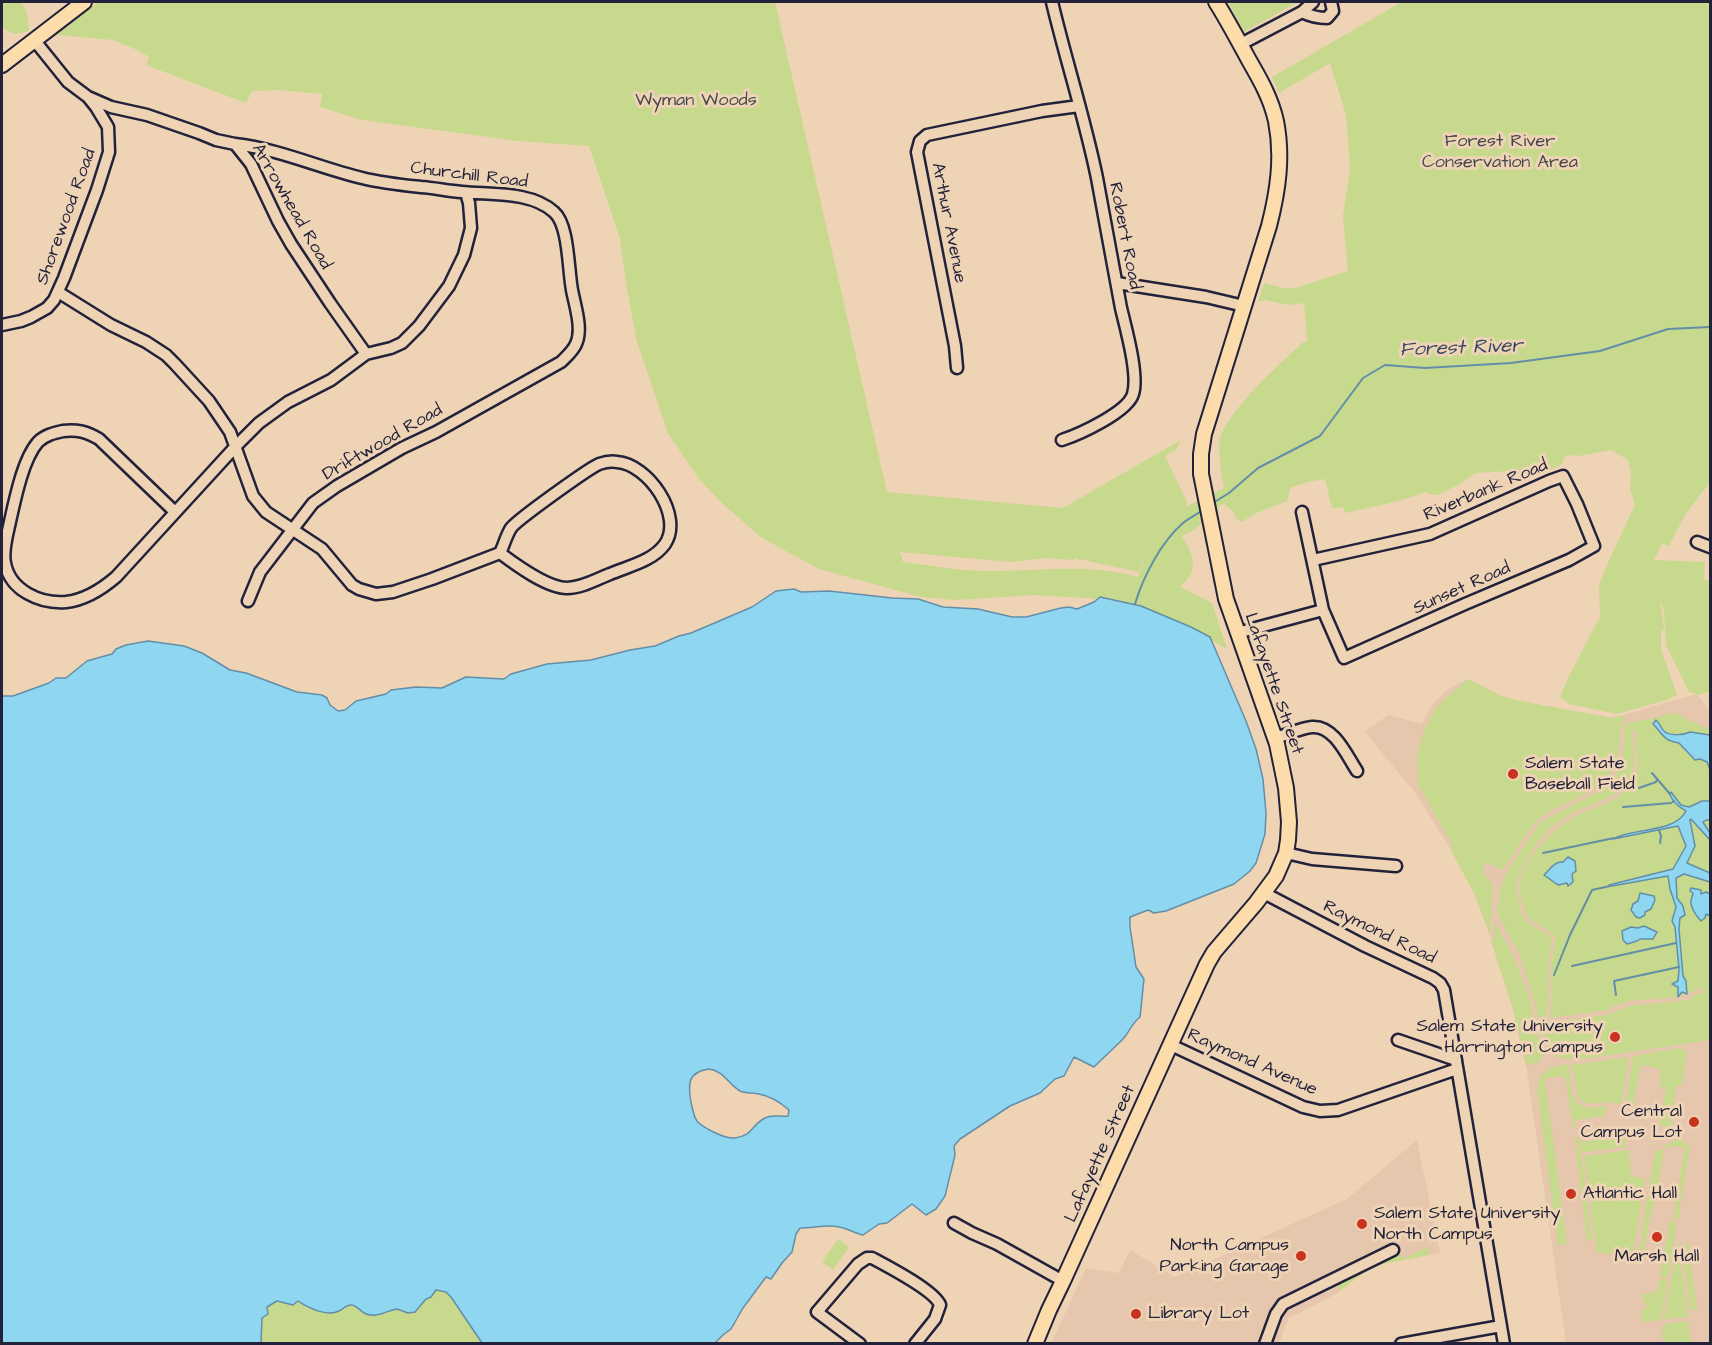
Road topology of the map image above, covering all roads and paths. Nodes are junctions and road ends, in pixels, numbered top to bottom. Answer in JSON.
{"nodes":[{"id":1,"x":84,"y":2,"type":"edge"},
{"id":2,"x":1052,"y":2,"type":"edge"},
{"id":3,"x":1216,"y":2,"type":"edge"},
{"id":4,"x":1313,"y":2,"type":"edge"},
{"id":5,"x":1331,"y":2,"type":"edge"},
{"id":6,"x":1302,"y":12,"type":"junction"},
{"id":7,"x":35,"y":40,"type":"junction"},
{"id":8,"x":1241,"y":45,"type":"junction"},
{"id":9,"x":2,"y":65,"type":"edge"},
{"id":10,"x":88,"y":97,"type":"junction"},
{"id":11,"x":1079,"y":106,"type":"junction"},
{"id":12,"x":235,"y":144,"type":"junction"},
{"id":13,"x":466,"y":193,"type":"junction"},
{"id":14,"x":1117,"y":283,"type":"junction"},
{"id":15,"x":58,"y":292,"type":"junction"},
{"id":16,"x":1244,"y":306,"type":"junction"},
{"id":17,"x":2,"y":325,"type":"edge"},
{"id":18,"x":571,"y":352,"type":"joint"},
{"id":19,"x":366,"y":354,"type":"junction"},
{"id":20,"x":957,"y":368,"type":"dead end"},
{"id":21,"x":1062,"y":440,"type":"dead end"},
{"id":22,"x":236,"y":446,"type":"junction"},
{"id":23,"x":175,"y":512,"type":"junction"},
{"id":24,"x":1302,"y":512,"type":"dead end"},
{"id":25,"x":293,"y":530,"type":"junction"},
{"id":26,"x":1698,"y":542,"type":"dead end"},
{"id":27,"x":1594,"y":546,"type":"joint"},
{"id":28,"x":1710,"y":547,"type":"edge"},
{"id":29,"x":500,"y":553,"type":"junction"},
{"id":30,"x":1313,"y":560,"type":"junction"},
{"id":31,"x":248,"y":601,"type":"dead end"},
{"id":32,"x":1323,"y":610,"type":"junction"},
{"id":33,"x":1237,"y":633,"type":"junction"},
{"id":34,"x":1275,"y":738,"type":"junction"},
{"id":35,"x":1357,"y":771,"type":"dead end"},
{"id":36,"x":1286,"y":853,"type":"junction"},
{"id":37,"x":1396,"y":866,"type":"dead end"},
{"id":38,"x":1264,"y":893,"type":"junction"},
{"id":39,"x":1398,"y":1040,"type":"dead end"},
{"id":40,"x":1171,"y":1045,"type":"junction"},
{"id":41,"x":1456,"y":1064,"type":"junction"},
{"id":42,"x":954,"y":1223,"type":"dead end"},
{"id":43,"x":1393,"y":1250,"type":"dead end"},
{"id":44,"x":1063,"y":1281,"type":"junction"},
{"id":45,"x":1501,"y":1326,"type":"junction"},
{"id":46,"x":1039,"y":1342,"type":"edge"},
{"id":47,"x":860,"y":1344,"type":"edge"},
{"id":48,"x":915,"y":1344,"type":"edge"},
{"id":49,"x":1265,"y":1344,"type":"edge"},
{"id":50,"x":1401,"y":1344,"type":"edge"},
{"id":51,"x":1504,"y":1344,"type":"edge"}],
"edges":[{"from":1,"to":7,"type":"main road"},
{"from":2,"to":11,"type":"street","name":"Robert Road"},
{"from":3,"to":8,"type":"main road","name":"Lafayette Street"},
{"from":4,"to":6,"type":"street"},
{"from":5,"to":6,"type":"street"},
{"from":6,"to":8,"type":"street"},
{"from":7,"to":9,"type":"main road"},
{"from":7,"to":10,"type":"street","name":"Shorewood Road"},
{"from":8,"to":16,"type":"main road","name":"Lafayette Street"},
{"from":10,"to":12,"type":"street","name":"Arrowhead Road"},
{"from":10,"to":15,"type":"street","name":"Shorewood Road"},
{"from":11,"to":14,"type":"street","name":"Robert Road"},
{"from":11,"to":20,"type":"street","name":"Arthur Avenue"},
{"from":12,"to":13,"type":"street","name":"Churchill Road"},
{"from":12,"to":19,"type":"street","name":"Arrowhead Road"},
{"from":13,"to":18,"type":"street","name":"Churchill Road"},
{"from":13,"to":19,"type":"street"},
{"from":14,"to":16,"type":"street"},
{"from":14,"to":21,"type":"street","name":"Robert Road"},
{"from":15,"to":17,"type":"street","name":"Shorewood Road"},
{"from":15,"to":22,"type":"street"},
{"from":16,"to":33,"type":"main road","name":"Lafayette Street"},
{"from":18,"to":25,"type":"street","name":"Driftwood Road"},
{"from":19,"to":22,"type":"street"},
{"from":22,"to":23,"type":"street"},
{"from":22,"to":25,"type":"street"},
{"from":23,"to":23,"type":"street"},
{"from":24,"to":30,"type":"street"},
{"from":25,"to":29,"type":"street"},
{"from":25,"to":31,"type":"street","name":"Driftwood Road"},
{"from":26,"to":28,"type":"street"},
{"from":27,"to":30,"type":"street","name":"Riverbank Road"},
{"from":27,"to":32,"type":"street","name":"Sunset Road"},
{"from":29,"to":29,"type":"street"},
{"from":30,"to":32,"type":"street"},
{"from":32,"to":33,"type":"street"},
{"from":33,"to":34,"type":"main road","name":"Lafayette Street"},
{"from":34,"to":35,"type":"street"},
{"from":34,"to":36,"type":"main road","name":"Lafayette Street"},
{"from":36,"to":37,"type":"street"},
{"from":36,"to":38,"type":"main road","name":"Lafayette Street"},
{"from":38,"to":40,"type":"main road","name":"Lafayette Street"},
{"from":38,"to":41,"type":"street","name":"Raymond Road"},
{"from":39,"to":41,"type":"street"},
{"from":40,"to":41,"type":"street","name":"Raymond Avenue"},
{"from":40,"to":44,"type":"main road","name":"Lafayette Street"},
{"from":41,"to":45,"type":"street","name":"Raymond Road"},
{"from":42,"to":44,"type":"street"},
{"from":43,"to":49,"type":"street"},
{"from":44,"to":46,"type":"main road","name":"Lafayette Street"},
{"from":45,"to":50,"type":"street"},
{"from":45,"to":51,"type":"street","name":"Raymond Road"},
{"from":47,"to":48,"type":"street"}]}
